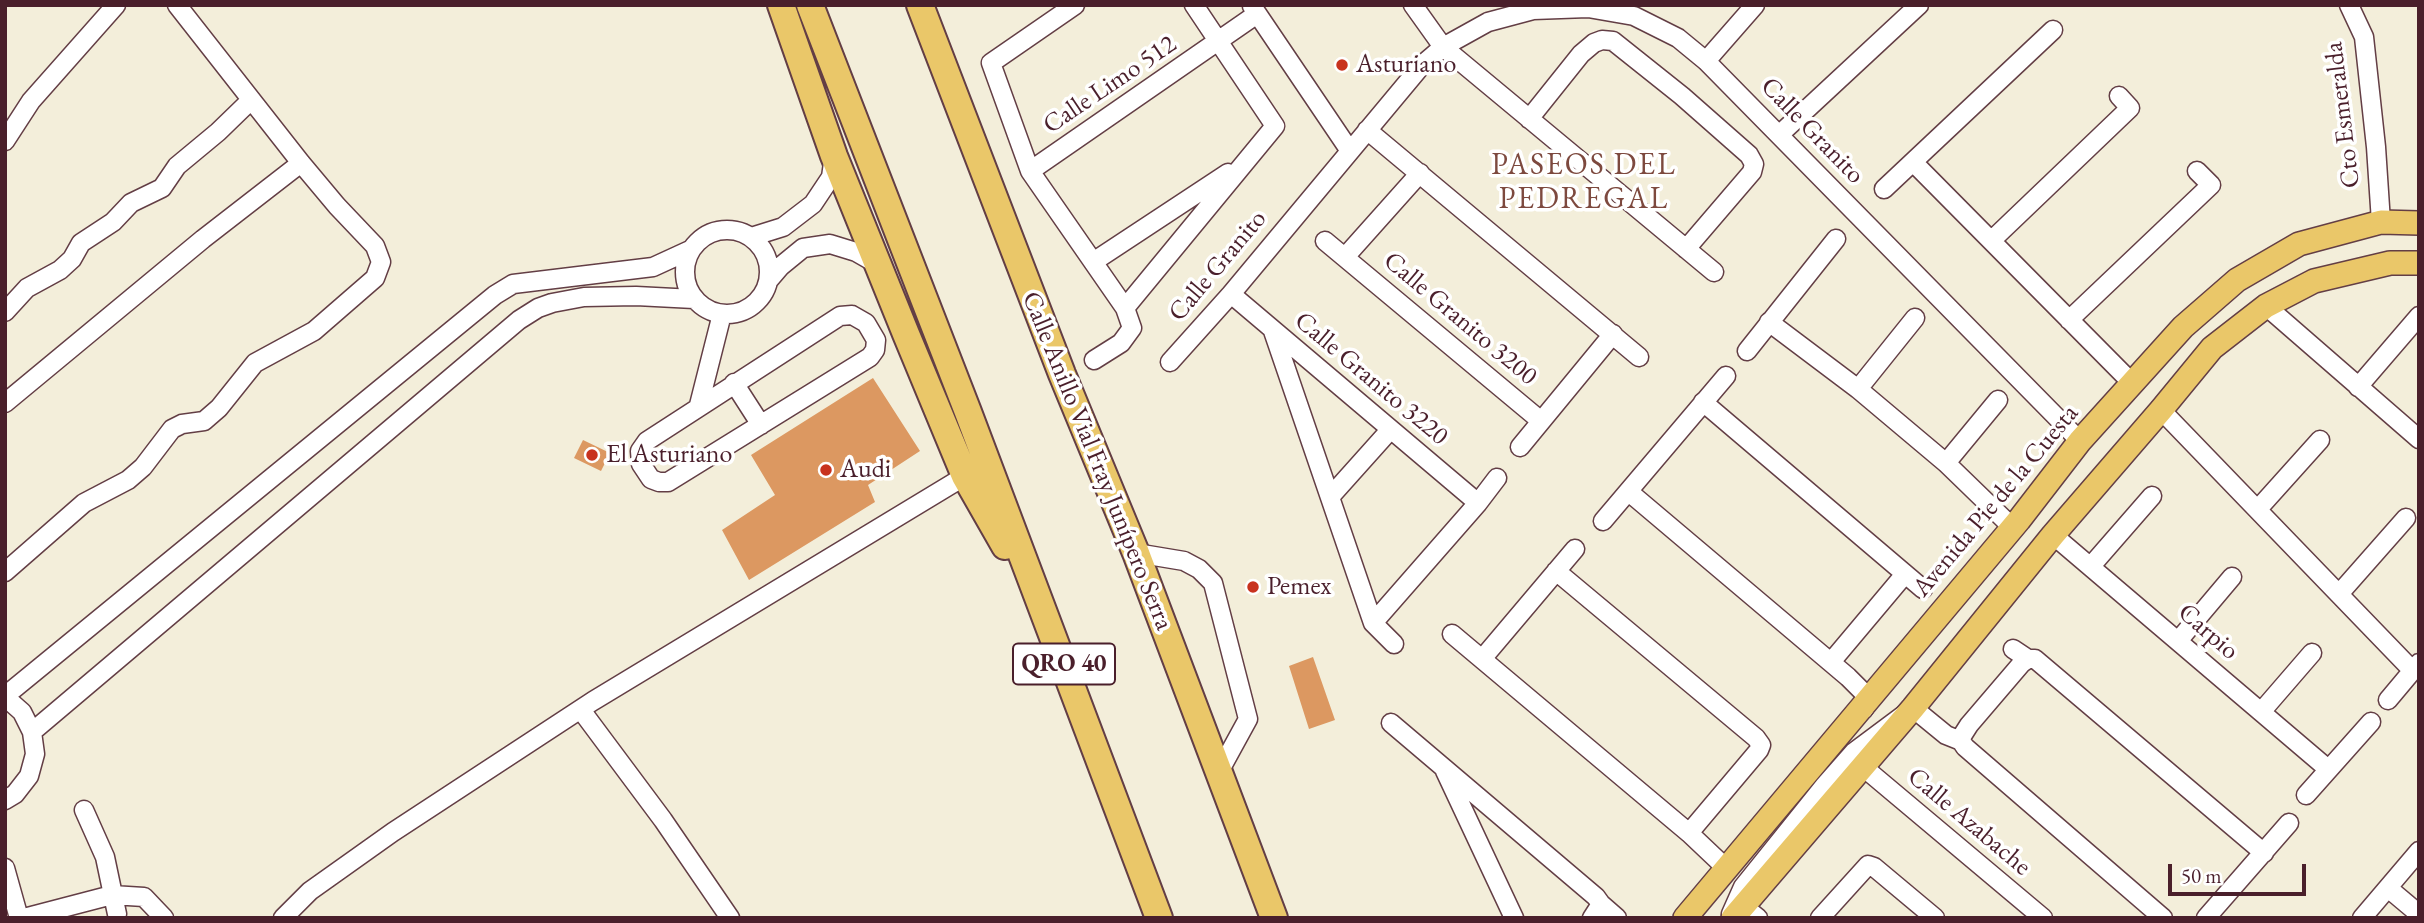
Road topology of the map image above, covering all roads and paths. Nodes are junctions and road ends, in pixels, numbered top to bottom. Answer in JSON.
{"nodes":[{"id":1,"x":116,"y":5,"type":"edge"},
{"id":2,"x":177,"y":5,"type":"edge"},
{"id":3,"x":781,"y":5,"type":"edge"},
{"id":4,"x":810,"y":5,"type":"edge"},
{"id":5,"x":920,"y":5,"type":"edge"},
{"id":6,"x":1075,"y":5,"type":"edge"},
{"id":7,"x":1194,"y":5,"type":"edge"},
{"id":8,"x":1413,"y":5,"type":"edge"},
{"id":9,"x":1755,"y":5,"type":"edge"},
{"id":10,"x":1919,"y":5,"type":"edge"},
{"id":11,"x":2349,"y":5,"type":"edge"},
{"id":12,"x":1254,"y":10,"type":"edge"},
{"id":13,"x":2053,"y":30,"type":"dead end"},
{"id":14,"x":1219,"y":42,"type":"junction"},
{"id":15,"x":1443,"y":47,"type":"junction"},
{"id":16,"x":1706,"y":61,"type":"junction"},
{"id":17,"x":2119,"y":96,"type":"dead end"},
{"id":18,"x":251,"y":100,"type":"junction"},
{"id":19,"x":1529,"y":119,"type":"junction"},
{"id":20,"x":1367,"y":130,"type":"junction"},
{"id":21,"x":1779,"y":135,"type":"junction"},
{"id":22,"x":5,"y":141,"type":"edge"},
{"id":23,"x":1350,"y":151,"type":"junction"},
{"id":24,"x":834,"y":156,"type":"junction"},
{"id":25,"x":1913,"y":162,"type":"junction"},
{"id":26,"x":301,"y":163,"type":"junction"},
{"id":27,"x":1243,"y":163,"type":"junction"},
{"id":28,"x":1030,"y":170,"type":"junction"},
{"id":29,"x":2197,"y":171,"type":"dead end"},
{"id":30,"x":1420,"y":173,"type":"junction"},
{"id":31,"x":1884,"y":189,"type":"dead end"},
{"id":32,"x":2381,"y":222,"type":"junction"},
{"id":33,"x":2419,"y":223,"type":"edge"},
{"id":34,"x":751,"y":237,"type":"junction"},
{"id":35,"x":1836,"y":239,"type":"dead end"},
{"id":36,"x":1992,"y":240,"type":"junction"},
{"id":37,"x":1325,"y":241,"type":"dead end"},
{"id":38,"x":1686,"y":249,"type":"junction"},
{"id":39,"x":690,"y":250,"type":"junction"},
{"id":40,"x":1345,"y":257,"type":"junction"},
{"id":41,"x":1093,"y":262,"type":"junction"},
{"id":42,"x":2419,"y":263,"type":"edge"},
{"id":43,"x":877,"y":264,"type":"junction"},
{"id":44,"x":1714,"y":272,"type":"dead end"},
{"id":45,"x":769,"y":280,"type":"junction"},
{"id":46,"x":1231,"y":295,"type":"junction"},
{"id":47,"x":892,"y":296,"type":"junction"},
{"id":48,"x":694,"y":299,"type":"junction"},
{"id":49,"x":2266,"y":306,"type":"junction"},
{"id":50,"x":1125,"y":308,"type":"junction"},
{"id":51,"x":5,"y":312,"type":"edge"},
{"id":52,"x":722,"y":314,"type":"junction"},
{"id":53,"x":2419,"y":316,"type":"edge"},
{"id":54,"x":1915,"y":318,"type":"dead end"},
{"id":55,"x":2069,"y":320,"type":"junction"},
{"id":56,"x":1769,"y":322,"type":"junction"},
{"id":57,"x":866,"y":323,"type":"junction"},
{"id":58,"x":1273,"y":331,"type":"junction"},
{"id":59,"x":906,"y":334,"type":"junction"},
{"id":60,"x":1613,"y":334,"type":"junction"},
{"id":61,"x":876,"y":340,"type":"junction"},
{"id":62,"x":1747,"y":351,"type":"dead end"},
{"id":63,"x":1639,"y":357,"type":"dead end"},
{"id":64,"x":1094,"y":360,"type":"dead end"},
{"id":65,"x":1170,"y":362,"type":"dead end"},
{"id":66,"x":1726,"y":376,"type":"dead end"},
{"id":67,"x":734,"y":383,"type":"junction"},
{"id":68,"x":2132,"y":383,"type":"junction"},
{"id":69,"x":2358,"y":387,"type":"junction"},
{"id":70,"x":1858,"y":388,"type":"junction"},
{"id":71,"x":1998,"y":400,"type":"dead end"},
{"id":72,"x":1703,"y":402,"type":"junction"},
{"id":73,"x":5,"y":403,"type":"edge"},
{"id":74,"x":699,"y":405,"type":"junction"},
{"id":75,"x":2161,"y":411,"type":"junction"},
{"id":76,"x":1541,"y":421,"type":"junction"},
{"id":77,"x":761,"y":425,"type":"junction"},
{"id":78,"x":1390,"y":430,"type":"junction"},
{"id":79,"x":2419,"y":439,"type":"edge"},
{"id":80,"x":2320,"y":440,"type":"dead end"},
{"id":81,"x":2080,"y":441,"type":"junction"},
{"id":82,"x":1520,"y":447,"type":"dead end"},
{"id":83,"x":1946,"y":463,"type":"junction"},
{"id":84,"x":965,"y":476,"type":"junction"},
{"id":85,"x":1497,"y":478,"type":"dead end"},
{"id":86,"x":1629,"y":492,"type":"junction"},
{"id":87,"x":2152,"y":496,"type":"dead end"},
{"id":88,"x":1329,"y":497,"type":"junction"},
{"id":89,"x":1478,"y":503,"type":"junction"},
{"id":90,"x":2258,"y":509,"type":"junction"},
{"id":91,"x":2406,"y":518,"type":"dead end"},
{"id":92,"x":1603,"y":521,"type":"dead end"},
{"id":93,"x":2012,"y":527,"type":"junction"},
{"id":94,"x":2053,"y":535,"type":"junction"},
{"id":95,"x":1575,"y":549,"type":"dead end"},
{"id":96,"x":1136,"y":553,"type":"junction"},
{"id":97,"x":2091,"y":566,"type":"junction"},
{"id":98,"x":1556,"y":571,"type":"junction"},
{"id":99,"x":5,"y":572,"type":"edge"},
{"id":100,"x":1905,"y":574,"type":"junction"},
{"id":101,"x":2232,"y":578,"type":"dead end"},
{"id":102,"x":1923,"y":589,"type":"dead end"},
{"id":103,"x":2339,"y":594,"type":"junction"},
{"id":104,"x":1047,"y":619,"type":"junction"},
{"id":105,"x":1373,"y":623,"type":"junction"},
{"id":106,"x":1452,"y":634,"type":"dead end"},
{"id":107,"x":2178,"y":641,"type":"junction"},
{"id":108,"x":1394,"y":644,"type":"dead end"},
{"id":109,"x":2012,"y":649,"type":"dead end"},
{"id":110,"x":2312,"y":653,"type":"dead end"},
{"id":111,"x":1482,"y":659,"type":"junction"},
{"id":112,"x":2028,"y":659,"type":"junction"},
{"id":113,"x":1831,"y":662,"type":"junction"},
{"id":114,"x":2416,"y":667,"type":"edge"},
{"id":115,"x":5,"y":697,"type":"edge"},
{"id":116,"x":1869,"y":698,"type":"junction"},
{"id":117,"x":2388,"y":700,"type":"dead end"},
{"id":118,"x":1913,"y":708,"type":"junction"},
{"id":119,"x":581,"y":710,"type":"junction"},
{"id":120,"x":2261,"y":712,"type":"junction"},
{"id":121,"x":2371,"y":722,"type":"dead end"},
{"id":122,"x":1391,"y":723,"type":"dead end"},
{"id":123,"x":32,"y":732,"type":"junction"},
{"id":124,"x":1961,"y":741,"type":"junction"},
{"id":125,"x":1442,"y":764,"type":"junction"},
{"id":126,"x":1862,"y":766,"type":"junction"},
{"id":127,"x":2328,"y":769,"type":"junction"},
{"id":128,"x":1219,"y":772,"type":"junction"},
{"id":129,"x":2306,"y":795,"type":"dead end"},
{"id":130,"x":5,"y":800,"type":"edge"},
{"id":131,"x":84,"y":810,"type":"dead end"},
{"id":132,"x":2289,"y":823,"type":"dead end"},
{"id":133,"x":1689,"y":833,"type":"junction"},
{"id":134,"x":2419,"y":851,"type":"edge"},
{"id":135,"x":2264,"y":853,"type":"junction"},
{"id":136,"x":5,"y":869,"type":"edge"},
{"id":137,"x":1727,"y":869,"type":"junction"},
{"id":138,"x":1261,"y":885,"type":"junction"},
{"id":139,"x":2388,"y":888,"type":"junction"},
{"id":140,"x":112,"y":895,"type":"junction"},
{"id":141,"x":144,"y":897,"type":"junction"},
{"id":142,"x":1597,"y":911,"type":"edge"},
{"id":143,"x":1690,"y":913,"type":"edge"},
{"id":144,"x":2419,"y":914,"type":"edge"},
{"id":145,"x":1741,"y":915,"type":"edge"},
{"id":146,"x":111,"y":916,"type":"edge"},
{"id":147,"x":22,"y":918,"type":"edge"},
{"id":148,"x":164,"y":918,"type":"edge"},
{"id":149,"x":283,"y":918,"type":"edge"},
{"id":150,"x":730,"y":918,"type":"edge"},
{"id":151,"x":1159,"y":918,"type":"edge"},
{"id":152,"x":1273,"y":918,"type":"edge"},
{"id":153,"x":1280,"y":918,"type":"edge"},
{"id":154,"x":1514,"y":918,"type":"edge"},
{"id":155,"x":1617,"y":918,"type":"edge"},
{"id":156,"x":1820,"y":918,"type":"edge"},
{"id":157,"x":1935,"y":918,"type":"edge"},
{"id":158,"x":2043,"y":918,"type":"edge"},
{"id":159,"x":2163,"y":918,"type":"edge"},
{"id":160,"x":2206,"y":918,"type":"edge"},
{"id":161,"x":2362,"y":918,"type":"edge"}],
"edges":[{"from":1,"to":22,"type":"street"},
{"from":2,"to":18,"type":"street"},
{"from":3,"to":24,"type":"highway"},
{"from":4,"to":104,"type":"highway","number":"QRO 40"},
{"from":5,"to":96,"type":"highway","name":"Calle Anillo Vial Fray Junípero Serra"},
{"from":6,"to":28,"type":"street","name":"Calle Limo 512"},
{"from":7,"to":14,"type":"street","name":"Calle Limo 512"},
{"from":8,"to":15,"type":"street"},
{"from":9,"to":16,"type":"street"},
{"from":10,"to":21,"type":"street"},
{"from":11,"to":32,"type":"street","name":"Cto Esmeralda"},
{"from":12,"to":14,"type":"street","name":"Calle Limo 512"},
{"from":12,"to":23,"type":"street"},
{"from":13,"to":25,"type":"street"},
{"from":14,"to":27,"type":"street","name":"Calle Limo 512"},
{"from":14,"to":28,"type":"street","name":"Calle Limo 512"},
{"from":15,"to":16,"type":"street","name":"Calle Granito"},
{"from":15,"to":19,"type":"street"},
{"from":15,"to":20,"type":"street","name":"Calle Granito"},
{"from":16,"to":21,"type":"street","name":"Calle Granito"},
{"from":17,"to":36,"type":"street"},
{"from":18,"to":26,"type":"street"},
{"from":18,"to":51,"type":"street"},
{"from":19,"to":38,"type":"street"},
{"from":19,"to":38,"type":"street"},
{"from":20,"to":23,"type":"street","name":"Calle Granito"},
{"from":20,"to":30,"type":"street"},
{"from":21,"to":81,"type":"street","name":"Calle Granito"},
{"from":23,"to":46,"type":"street","name":"Calle Granito"},
{"from":24,"to":34,"type":"street"},
{"from":24,"to":43,"type":"highway"},
{"from":25,"to":31,"type":"street"},
{"from":25,"to":36,"type":"street"},
{"from":26,"to":73,"type":"street"},
{"from":26,"to":99,"type":"street"},
{"from":27,"to":41,"type":"street","name":"Calle Limo 512"},
{"from":27,"to":50,"type":"street","name":"Calle Limo 512"},
{"from":28,"to":41,"type":"street","name":"Calle Limo 512"},
{"from":29,"to":55,"type":"street"},
{"from":30,"to":40,"type":"street","name":"Calle Granito 3200"},
{"from":30,"to":60,"type":"street"},
{"from":32,"to":33,"type":"main road","name":"Avenida Pie de la Cuesta"},
{"from":32,"to":68,"type":"main road","name":"Avenida Pie de la Cuesta"},
{"from":34,"to":39,"type":"street"},
{"from":34,"to":45,"type":"street"},
{"from":35,"to":56,"type":"street"},
{"from":36,"to":55,"type":"street"},
{"from":37,"to":40,"type":"street","name":"Calle Granito 3200"},
{"from":38,"to":44,"type":"street"},
{"from":39,"to":48,"type":"street"},
{"from":39,"to":115,"type":"street"},
{"from":40,"to":76,"type":"street","name":"Calle Granito 3200"},
{"from":41,"to":50,"type":"street","name":"Calle Limo 512"},
{"from":42,"to":49,"type":"main road"},
{"from":43,"to":45,"type":"street"},
{"from":43,"to":47,"type":"highway"},
{"from":45,"to":52,"type":"street"},
{"from":46,"to":58,"type":"street","name":"Calle Granito 3220"},
{"from":46,"to":65,"type":"street","name":"Calle Granito"},
{"from":47,"to":57,"type":"street"},
{"from":47,"to":59,"type":"highway"},
{"from":48,"to":52,"type":"street"},
{"from":48,"to":123,"type":"street"},
{"from":49,"to":69,"type":"street"},
{"from":49,"to":75,"type":"main road"},
{"from":50,"to":64,"type":"street"},
{"from":52,"to":74,"type":"street"},
{"from":53,"to":69,"type":"street"},
{"from":54,"to":70,"type":"street"},
{"from":55,"to":68,"type":"street"},
{"from":56,"to":62,"type":"street"},
{"from":56,"to":70,"type":"street"},
{"from":57,"to":61,"type":"street"},
{"from":57,"to":67,"type":"street"},
{"from":58,"to":78,"type":"street","name":"Calle Granito 3220"},
{"from":58,"to":88,"type":"street"},
{"from":59,"to":61,"type":"street"},
{"from":59,"to":84,"type":"highway"},
{"from":60,"to":63,"type":"street"},
{"from":60,"to":76,"type":"street","name":"Calle Granito 3200"},
{"from":61,"to":77,"type":"street"},
{"from":66,"to":72,"type":"street"},
{"from":67,"to":74,"type":"street"},
{"from":67,"to":77,"type":"street"},
{"from":68,"to":81,"type":"main road","name":"Avenida Pie de la Cuesta"},
{"from":69,"to":79,"type":"street"},
{"from":70,"to":83,"type":"street"},
{"from":71,"to":83,"type":"street"},
{"from":72,"to":86,"type":"street"},
{"from":72,"to":100,"type":"street"},
{"from":74,"to":77,"type":"street"},
{"from":75,"to":90,"type":"street"},
{"from":75,"to":94,"type":"main road"},
{"from":76,"to":82,"type":"street","name":"Calle Granito 3200"},
{"from":78,"to":88,"type":"street"},
{"from":78,"to":89,"type":"street","name":"Calle Granito 3220"},
{"from":80,"to":90,"type":"street"},
{"from":81,"to":93,"type":"main road","name":"Avenida Pie de la Cuesta"},
{"from":83,"to":93,"type":"street"},
{"from":84,"to":104,"type":"highway"},
{"from":84,"to":119,"type":"street"},
{"from":85,"to":89,"type":"street"},
{"from":86,"to":92,"type":"street"},
{"from":86,"to":113,"type":"street"},
{"from":87,"to":97,"type":"street"},
{"from":88,"to":105,"type":"street"},
{"from":89,"to":105,"type":"street"},
{"from":90,"to":103,"type":"street"},
{"from":91,"to":103,"type":"street"},
{"from":93,"to":116,"type":"main road","name":"Avenida Pie de la Cuesta"},
{"from":94,"to":97,"type":"street","name":"Carpio"},
{"from":94,"to":118,"type":"main road"},
{"from":95,"to":98,"type":"street"},
{"from":96,"to":128,"type":"highway","name":"Calle Anillo Vial Fray Junípero Serra"},
{"from":96,"to":128,"type":"street"},
{"from":97,"to":107,"type":"street","name":"Carpio"},
{"from":98,"to":111,"type":"street"},
{"from":98,"to":133,"type":"street"},
{"from":100,"to":102,"type":"street"},
{"from":100,"to":113,"type":"street"},
{"from":101,"to":107,"type":"street"},
{"from":103,"to":114,"type":"street"},
{"from":104,"to":151,"type":"highway","number":"QRO 40"},
{"from":105,"to":108,"type":"street"},
{"from":106,"to":111,"type":"street"},
{"from":107,"to":120,"type":"street","name":"Carpio"},
{"from":109,"to":112,"type":"street"},
{"from":110,"to":120,"type":"street"},
{"from":111,"to":133,"type":"street"},
{"from":112,"to":124,"type":"street"},
{"from":112,"to":135,"type":"street"},
{"from":113,"to":116,"type":"street"},
{"from":114,"to":117,"type":"street"},
{"from":115,"to":123,"type":"street"},
{"from":116,"to":137,"type":"main road","name":"Avenida Pie de la Cuesta"},
{"from":116,"to":143,"type":"street"},
{"from":118,"to":124,"type":"street"},
{"from":118,"to":126,"type":"main road"},
{"from":118,"to":145,"type":"street"},
{"from":119,"to":149,"type":"street"},
{"from":119,"to":150,"type":"street"},
{"from":120,"to":127,"type":"street","name":"Carpio"},
{"from":121,"to":127,"type":"street"},
{"from":122,"to":125,"type":"street"},
{"from":123,"to":130,"type":"street"},
{"from":124,"to":159,"type":"street"},
{"from":125,"to":142,"type":"street"},
{"from":125,"to":154,"type":"street"},
{"from":126,"to":145,"type":"main road"},
{"from":126,"to":158,"type":"street","name":"Calle Azabache"},
{"from":127,"to":129,"type":"street"},
{"from":128,"to":138,"type":"highway","name":"Calle Anillo Vial Fray Junípero Serra"},
{"from":131,"to":140,"type":"street"},
{"from":132,"to":135,"type":"street"},
{"from":133,"to":137,"type":"street"},
{"from":134,"to":139,"type":"street"},
{"from":135,"to":160,"type":"street"},
{"from":136,"to":147,"type":"street"},
{"from":137,"to":143,"type":"main road","name":"Avenida Pie de la Cuesta"},
{"from":138,"to":152,"type":"highway","name":"Calle Anillo Vial Fray Junípero Serra"},
{"from":138,"to":153,"type":"main road"},
{"from":139,"to":144,"type":"street"},
{"from":139,"to":161,"type":"street"},
{"from":140,"to":141,"type":"street"},
{"from":140,"to":146,"type":"street"},
{"from":140,"to":147,"type":"street"},
{"from":141,"to":146,"type":"street"},
{"from":141,"to":148,"type":"street"},
{"from":142,"to":155,"type":"street"},
{"from":156,"to":157,"type":"street"}]}
